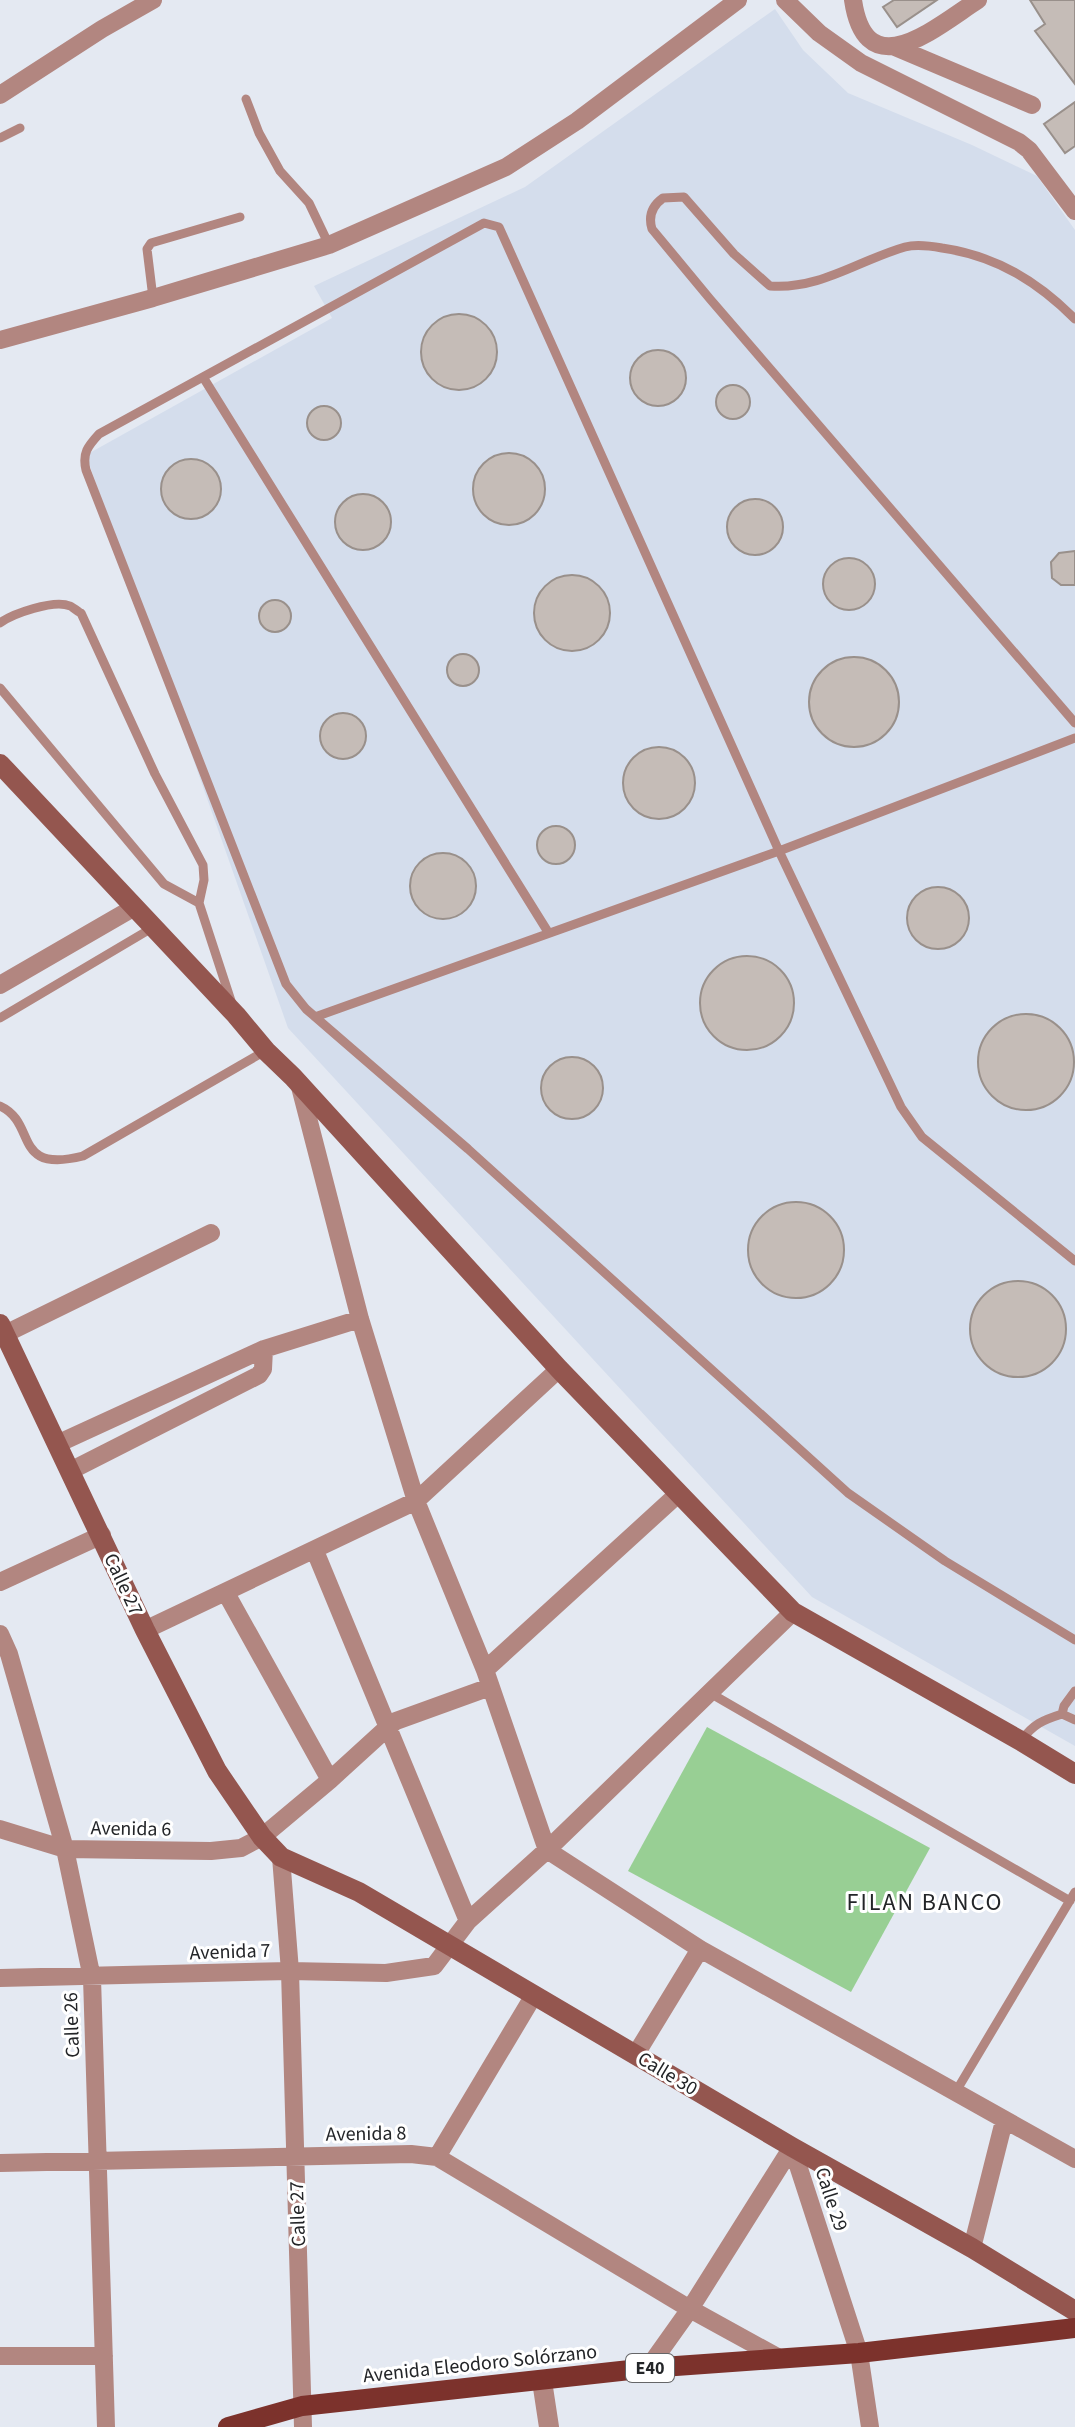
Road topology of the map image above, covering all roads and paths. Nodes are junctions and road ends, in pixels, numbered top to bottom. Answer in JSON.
{"nodes":[{"id":1,"x":153,"y":0,"type":"edge"},
{"id":2,"x":738,"y":0,"type":"edge"},
{"id":3,"x":785,"y":0,"type":"edge"},
{"id":4,"x":853,"y":0,"type":"edge"},
{"id":5,"x":978,"y":0,"type":"edge"},
{"id":6,"x":892,"y":46,"type":"junction"},
{"id":7,"x":0,"y":95,"type":"edge"},
{"id":8,"x":246,"y":99,"type":"dead end"},
{"id":9,"x":1032,"y":105,"type":"dead end"},
{"id":10,"x":20,"y":128,"type":"dead end"},
{"id":11,"x":0,"y":138,"type":"edge"},
{"id":12,"x":1075,"y":211,"type":"edge"},
{"id":13,"x":240,"y":217,"type":"dead end"},
{"id":14,"x":329,"y":245,"type":"junction"},
{"id":15,"x":153,"y":298,"type":"junction"},
{"id":16,"x":1075,"y":319,"type":"edge"},
{"id":17,"x":0,"y":340,"type":"edge"},
{"id":18,"x":203,"y":377,"type":"junction"},
{"id":19,"x":0,"y":623,"type":"edge"},
{"id":20,"x":0,"y":688,"type":"edge"},
{"id":21,"x":1075,"y":723,"type":"edge"},
{"id":22,"x":1075,"y":738,"type":"edge"},
{"id":23,"x":0,"y":764,"type":"edge"},
{"id":24,"x":779,"y":851,"type":"junction"},
{"id":25,"x":199,"y":903,"type":"junction"},
{"id":26,"x":133,"y":908,"type":"junction"},
{"id":27,"x":152,"y":928,"type":"junction"},
{"id":28,"x":548,"y":932,"type":"junction"},
{"id":29,"x":0,"y":985,"type":"edge"},
{"id":30,"x":236,"y":1015,"type":"junction"},
{"id":31,"x":315,"y":1017,"type":"junction"},
{"id":32,"x":0,"y":1018,"type":"edge"},
{"id":33,"x":266,"y":1051,"type":"junction"},
{"id":34,"x":299,"y":1083,"type":"junction"},
{"id":35,"x":0,"y":1106,"type":"edge"},
{"id":36,"x":211,"y":1233,"type":"dead end"},
{"id":37,"x":1075,"y":1261,"type":"edge"},
{"id":38,"x":360,"y":1319,"type":"junction"},
{"id":39,"x":2,"y":1329,"type":"edge"},
{"id":40,"x":264,"y":1349,"type":"junction"},
{"id":41,"x":559,"y":1369,"type":"junction"},
{"id":42,"x":57,"y":1444,"type":"junction"},
{"id":43,"x":70,"y":1471,"type":"junction"},
{"id":44,"x":678,"y":1494,"type":"junction"},
{"id":45,"x":416,"y":1501,"type":"junction"},
{"id":46,"x":102,"y":1535,"type":"junction"},
{"id":47,"x":315,"y":1551,"type":"junction"},
{"id":48,"x":0,"y":1582,"type":"edge"},
{"id":49,"x":226,"y":1593,"type":"junction"},
{"id":50,"x":793,"y":1612,"type":"junction"},
{"id":51,"x":145,"y":1630,"type":"junction"},
{"id":52,"x":0,"y":1634,"type":"edge"},
{"id":53,"x":1075,"y":1640,"type":"edge"},
{"id":54,"x":4,"y":1652,"type":"edge"},
{"id":55,"x":488,"y":1678,"type":"junction"},
{"id":56,"x":1075,"y":1691,"type":"edge"},
{"id":57,"x":710,"y":1693,"type":"junction"},
{"id":58,"x":1062,"y":1714,"type":"junction"},
{"id":59,"x":1075,"y":1720,"type":"edge"},
{"id":60,"x":387,"y":1728,"type":"junction"},
{"id":61,"x":1021,"y":1741,"type":"junction"},
{"id":62,"x":1075,"y":1774,"type":"edge"},
{"id":63,"x":330,"y":1780,"type":"junction"},
{"id":64,"x":0,"y":1829,"type":"edge"},
{"id":65,"x":262,"y":1837,"type":"junction"},
{"id":66,"x":65,"y":1849,"type":"junction"},
{"id":67,"x":547,"y":1850,"type":"junction"},
{"id":68,"x":281,"y":1857,"type":"junction"},
{"id":69,"x":1073,"y":1896,"type":"edge"},
{"id":70,"x":468,"y":1921,"type":"junction"},
{"id":71,"x":450,"y":1944,"type":"junction"},
{"id":72,"x":700,"y":1949,"type":"junction"},
{"id":73,"x":290,"y":1971,"type":"junction"},
{"id":74,"x":0,"y":1978,"type":"edge"},
{"id":75,"x":92,"y":1978,"type":"junction"},
{"id":76,"x":534,"y":1995,"type":"junction"},
{"id":77,"x":636,"y":2054,"type":"junction"},
{"id":78,"x":955,"y":2093,"type":"junction"},
{"id":79,"x":1004,"y":2121,"type":"junction"},
{"id":80,"x":792,"y":2147,"type":"junction"},
{"id":81,"x":295,"y":2157,"type":"junction"},
{"id":82,"x":437,"y":2157,"type":"junction"},
{"id":83,"x":1075,"y":2159,"type":"edge"},
{"id":84,"x":98,"y":2161,"type":"junction"},
{"id":85,"x":0,"y":2163,"type":"edge"},
{"id":86,"x":972,"y":2248,"type":"junction"},
{"id":87,"x":690,"y":2309,"type":"junction"},
{"id":88,"x":1075,"y":2311,"type":"edge"},
{"id":89,"x":1075,"y":2328,"type":"edge"},
{"id":90,"x":859,"y":2353,"type":"junction"},
{"id":91,"x":0,"y":2356,"type":"edge"},
{"id":92,"x":104,"y":2356,"type":"junction"},
{"id":93,"x":779,"y":2358,"type":"junction"},
{"id":94,"x":648,"y":2368,"type":"junction"},
{"id":95,"x":542,"y":2381,"type":"junction"},
{"id":96,"x":302,"y":2406,"type":"junction"},
{"id":97,"x":106,"y":2427,"type":"edge"},
{"id":98,"x":228,"y":2427,"type":"edge"},
{"id":99,"x":303,"y":2427,"type":"edge"},
{"id":100,"x":549,"y":2427,"type":"edge"},
{"id":101,"x":870,"y":2427,"type":"edge"}],
"edges":[{"from":1,"to":7,"type":"street"},
{"from":2,"to":14,"type":"street"},
{"from":3,"to":12,"type":"street"},
{"from":4,"to":6,"type":"street"},
{"from":5,"to":6,"type":"street"},
{"from":6,"to":9,"type":"street"},
{"from":8,"to":14,"type":"lane"},
{"from":10,"to":11,"type":"lane"},
{"from":13,"to":15,"type":"lane"},
{"from":14,"to":15,"type":"street"},
{"from":15,"to":17,"type":"street"},
{"from":16,"to":21,"type":"lane"},
{"from":18,"to":24,"type":"lane"},
{"from":18,"to":28,"type":"lane"},
{"from":18,"to":31,"type":"lane"},
{"from":19,"to":25,"type":"lane"},
{"from":20,"to":25,"type":"lane"},
{"from":22,"to":24,"type":"lane"},
{"from":23,"to":26,"type":"main road"},
{"from":24,"to":28,"type":"lane"},
{"from":24,"to":37,"type":"lane"},
{"from":25,"to":30,"type":"lane"},
{"from":26,"to":27,"type":"main road"},
{"from":26,"to":29,"type":"street"},
{"from":27,"to":30,"type":"main road"},
{"from":27,"to":32,"type":"lane"},
{"from":28,"to":31,"type":"lane"},
{"from":30,"to":33,"type":"main road"},
{"from":31,"to":53,"type":"lane"},
{"from":33,"to":34,"type":"main road"},
{"from":33,"to":35,"type":"lane"},
{"from":34,"to":38,"type":"street"},
{"from":34,"to":41,"type":"main road"},
{"from":36,"to":39,"type":"street"},
{"from":38,"to":40,"type":"street"},
{"from":38,"to":45,"type":"street"},
{"from":39,"to":42,"type":"main road","name":"Calle 27"},
{"from":40,"to":42,"type":"street"},
{"from":40,"to":43,"type":"street"},
{"from":41,"to":44,"type":"main road"},
{"from":41,"to":45,"type":"street"},
{"from":42,"to":43,"type":"main road","name":"Calle 27"},
{"from":43,"to":46,"type":"main road","name":"Calle 27"},
{"from":44,"to":50,"type":"main road"},
{"from":44,"to":55,"type":"street"},
{"from":45,"to":47,"type":"street"},
{"from":45,"to":55,"type":"street"},
{"from":46,"to":48,"type":"street"},
{"from":46,"to":51,"type":"main road","name":"Calle 27"},
{"from":47,"to":49,"type":"street"},
{"from":47,"to":60,"type":"street"},
{"from":49,"to":51,"type":"street"},
{"from":49,"to":63,"type":"street"},
{"from":50,"to":57,"type":"street","name":"Avenida 7"},
{"from":50,"to":61,"type":"main road"},
{"from":51,"to":65,"type":"main road","name":"Calle 27"},
{"from":52,"to":54,"type":"street","name":"Calle 26"},
{"from":54,"to":66,"type":"street","name":"Calle 26"},
{"from":55,"to":60,"type":"street"},
{"from":55,"to":67,"type":"street"},
{"from":56,"to":58,"type":"lane"},
{"from":57,"to":67,"type":"street","name":"Avenida 7"},
{"from":57,"to":69,"type":"lane"},
{"from":58,"to":59,"type":"lane"},
{"from":58,"to":61,"type":"lane"},
{"from":60,"to":63,"type":"street"},
{"from":60,"to":70,"type":"street"},
{"from":61,"to":62,"type":"main road"},
{"from":63,"to":65,"type":"street"},
{"from":64,"to":66,"type":"street","name":"Avenida 6"},
{"from":65,"to":66,"type":"street","name":"Avenida 6"},
{"from":65,"to":68,"type":"main road","name":"Calle 30"},
{"from":66,"to":75,"type":"street","name":"Calle 26"},
{"from":67,"to":70,"type":"street","name":"Avenida 7"},
{"from":67,"to":72,"type":"street"},
{"from":68,"to":71,"type":"main road","name":"Calle 30"},
{"from":68,"to":73,"type":"street","name":"Calle 27"},
{"from":69,"to":78,"type":"lane"},
{"from":70,"to":71,"type":"street","name":"Avenida 7"},
{"from":71,"to":73,"type":"street","name":"Avenida 7"},
{"from":71,"to":76,"type":"main road","name":"Calle 30"},
{"from":72,"to":77,"type":"street"},
{"from":72,"to":78,"type":"street"},
{"from":73,"to":75,"type":"street","name":"Avenida 7"},
{"from":73,"to":81,"type":"street","name":"Calle 27"},
{"from":74,"to":75,"type":"street","name":"Avenida 7"},
{"from":75,"to":84,"type":"street","name":"Calle 26"},
{"from":76,"to":77,"type":"main road","name":"Calle 30"},
{"from":76,"to":82,"type":"street"},
{"from":77,"to":80,"type":"main road","name":"Calle 30"},
{"from":78,"to":79,"type":"street"},
{"from":79,"to":83,"type":"street"},
{"from":79,"to":86,"type":"street"},
{"from":80,"to":86,"type":"main road","name":"Calle 30"},
{"from":80,"to":87,"type":"street","name":"Calle 29"},
{"from":80,"to":90,"type":"street","name":"Calle 29"},
{"from":81,"to":82,"type":"street","name":"Avenida 8"},
{"from":81,"to":84,"type":"street","name":"Avenida 8"},
{"from":81,"to":96,"type":"street","name":"Calle 27"},
{"from":82,"to":87,"type":"street","name":"Avenida 8"},
{"from":84,"to":85,"type":"street","name":"Avenida 8"},
{"from":84,"to":92,"type":"street","name":"Calle 26"},
{"from":86,"to":88,"type":"main road","name":"Calle 30"},
{"from":87,"to":93,"type":"street","name":"Avenida 8"},
{"from":87,"to":94,"type":"street","name":"Calle 29"},
{"from":89,"to":90,"type":"main road","name":"Avenida Eleodoro Solórzano","number":"E40"},
{"from":90,"to":93,"type":"main road","name":"Avenida Eleodoro Solórzano","number":"E40"},
{"from":90,"to":101,"type":"street","name":"Calle 29"},
{"from":91,"to":92,"type":"street"},
{"from":92,"to":97,"type":"street","name":"Calle 26"},
{"from":93,"to":94,"type":"main road","name":"Avenida Eleodoro Solórzano","number":"E40"},
{"from":94,"to":95,"type":"main road","name":"Avenida Eleodoro Solórzano","number":"E40"},
{"from":95,"to":96,"type":"main road","name":"Avenida Eleodoro Solórzano","number":"E40"},
{"from":95,"to":100,"type":"street"},
{"from":96,"to":98,"type":"main road","name":"Avenida Eleodoro Solórzano","number":"E40"},
{"from":96,"to":99,"type":"street","name":"Calle 27"}]}
